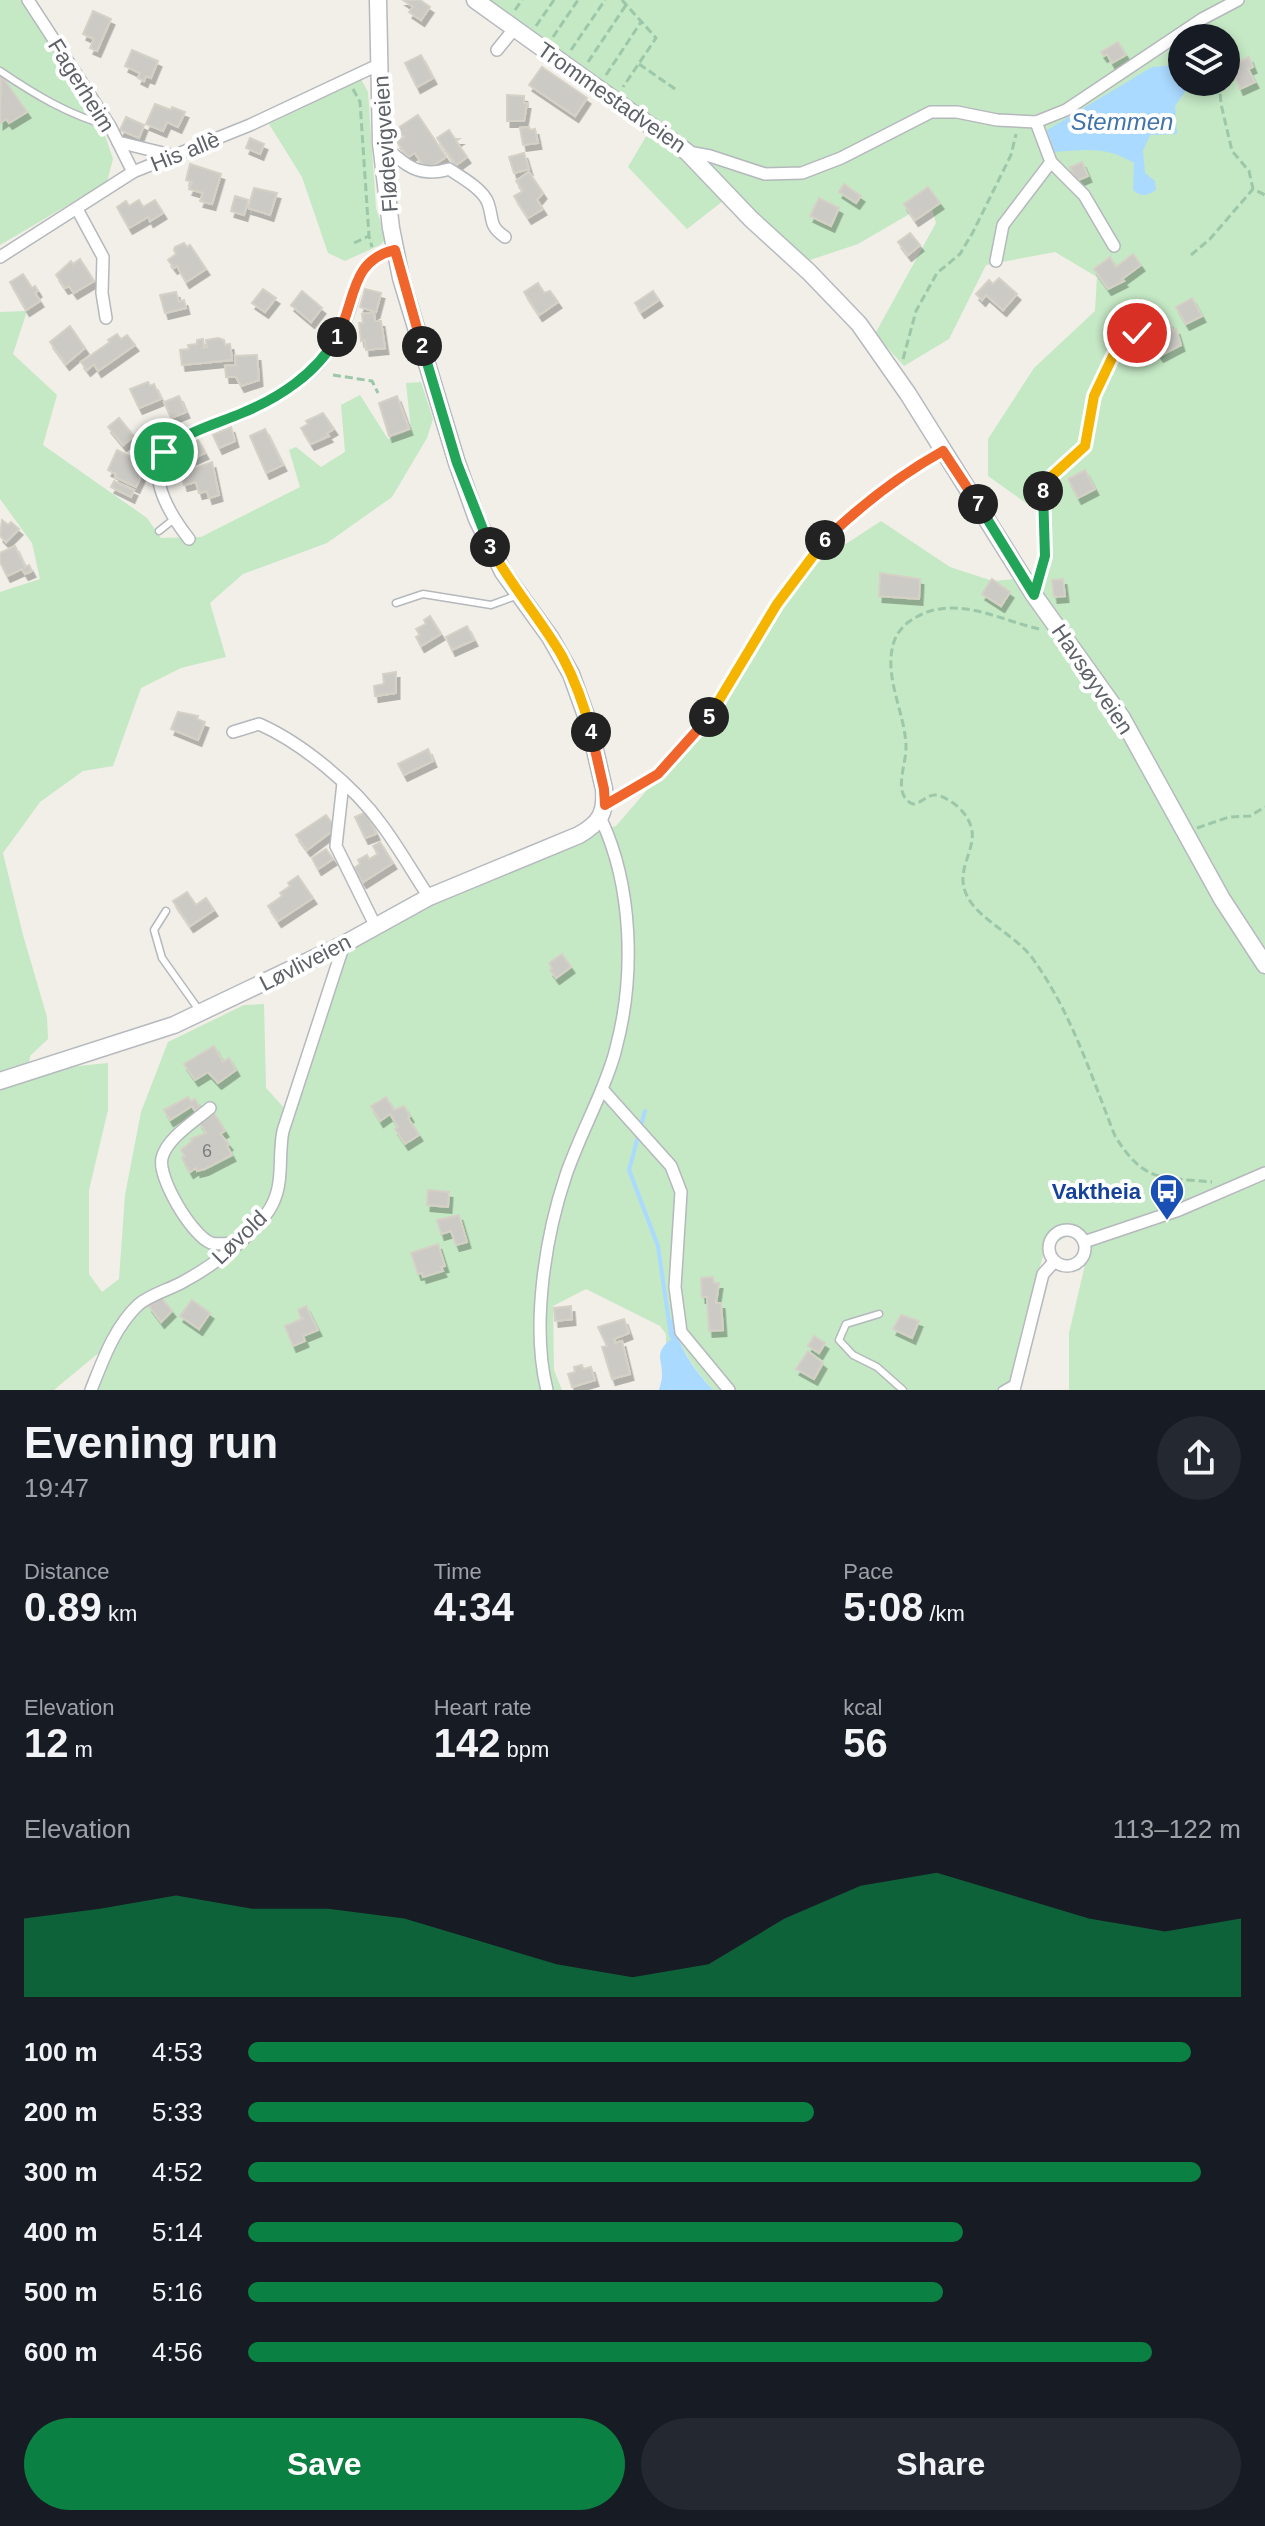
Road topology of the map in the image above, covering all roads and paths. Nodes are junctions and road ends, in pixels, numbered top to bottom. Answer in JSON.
{"nodes":[{"id":1,"x":28,"y":0,"type":"edge"},
{"id":2,"x":378,"y":0,"type":"edge"},
{"id":3,"x":475,"y":0,"type":"edge"},
{"id":4,"x":522,"y":0,"type":"edge"},
{"id":5,"x":554,"y":0,"type":"edge"},
{"id":6,"x":578,"y":0,"type":"edge"},
{"id":7,"x":605,"y":0,"type":"edge"},
{"id":8,"x":622,"y":0,"type":"edge"},
{"id":9,"x":1238,"y":0,"type":"edge"},
{"id":10,"x":626,"y":5,"type":"junction"},
{"id":11,"x":513,"y":21,"type":"junction"},
{"id":12,"x":641,"y":22,"type":"junction"},
{"id":13,"x":534,"y":29,"type":"dead end"},
{"id":14,"x":551,"y":41,"type":"dead end"},
{"id":15,"x":497,"y":50,"type":"dead end"},
{"id":16,"x":569,"y":54,"type":"dead end"},
{"id":17,"x":380,"y":64,"type":"junction"},
{"id":18,"x":639,"y":64,"type":"junction"},
{"id":19,"x":586,"y":66,"type":"dead end"},
{"id":20,"x":0,"y":71,"type":"edge"},
{"id":21,"x":604,"y":78,"type":"dead end"},
{"id":22,"x":347,"y":79,"type":"junction"},
{"id":23,"x":678,"y":91,"type":"dead end"},
{"id":24,"x":1220,"y":96,"type":"edge"},
{"id":25,"x":614,"y":100,"type":"junction"},
{"id":26,"x":1019,"y":122,"type":"junction"},
{"id":27,"x":1036,"y":122,"type":"junction"},
{"id":28,"x":110,"y":126,"type":"junction"},
{"id":29,"x":118,"y":142,"type":"junction"},
{"id":30,"x":381,"y":143,"type":"junction"},
{"id":31,"x":687,"y":152,"type":"junction"},
{"id":32,"x":171,"y":155,"type":"junction"},
{"id":33,"x":1051,"y":162,"type":"junction"},
{"id":34,"x":133,"y":172,"type":"junction"},
{"id":35,"x":1253,"y":189,"type":"junction"},
{"id":36,"x":1265,"y":195,"type":"edge"},
{"id":37,"x":77,"y":209,"type":"junction"},
{"id":38,"x":369,"y":236,"type":"junction"},
{"id":39,"x":505,"y":237,"type":"dead end"},
{"id":40,"x":354,"y":243,"type":"dead end"},
{"id":41,"x":1114,"y":246,"type":"dead end"},
{"id":42,"x":387,"y":252,"type":"junction"},
{"id":43,"x":1191,"y":255,"type":"dead end"},
{"id":44,"x":0,"y":257,"type":"edge"},
{"id":45,"x":996,"y":261,"type":"dead end"},
{"id":46,"x":106,"y":318,"type":"dead end"},
{"id":47,"x":1137,"y":333,"type":"dead end"},
{"id":48,"x":333,"y":375,"type":"dead end"},
{"id":49,"x":897,"y":377,"type":"junction"},
{"id":50,"x":378,"y":393,"type":"dead end"},
{"id":51,"x":943,"y":451,"type":"junction"},
{"id":52,"x":174,"y":519,"type":"junction"},
{"id":53,"x":159,"y":531,"type":"dead end"},
{"id":54,"x":189,"y":539,"type":"dead end"},
{"id":55,"x":518,"y":595,"type":"junction"},
{"id":56,"x":1034,"y":595,"type":"junction"},
{"id":57,"x":396,"y":603,"type":"dead end"},
{"id":58,"x":1059,"y":629,"type":"junction"},
{"id":59,"x":233,"y":732,"type":"dead end"},
{"id":60,"x":343,"y":783,"type":"junction"},
{"id":61,"x":1265,"y":807,"type":"edge"},
{"id":62,"x":603,"y":812,"type":"junction"},
{"id":63,"x":1186,"y":831,"type":"junction"},
{"id":64,"x":429,"y":897,"type":"junction"},
{"id":65,"x":166,"y":911,"type":"dead end"},
{"id":66,"x":375,"y":925,"type":"junction"},
{"id":67,"x":344,"y":944,"type":"junction"},
{"id":68,"x":1265,"y":965,"type":"edge"},
{"id":69,"x":201,"y":1013,"type":"junction"},
{"id":70,"x":0,"y":1081,"type":"edge"},
{"id":71,"x":602,"y":1089,"type":"junction"},
{"id":72,"x":210,"y":1108,"type":"dead end"},
{"id":73,"x":1265,"y":1173,"type":"edge"},
{"id":74,"x":1231,"y":1188,"type":"junction"},
{"id":75,"x":1084,"y":1242,"type":"junction"},
{"id":76,"x":236,"y":1243,"type":"junction"},
{"id":77,"x":1054,"y":1262,"type":"junction"},
{"id":78,"x":879,"y":1314,"type":"dead end"},
{"id":79,"x":1015,"y":1386,"type":"edge"},
{"id":80,"x":91,"y":1390,"type":"edge"},
{"id":81,"x":547,"y":1390,"type":"edge"},
{"id":82,"x":729,"y":1390,"type":"edge"},
{"id":83,"x":903,"y":1390,"type":"edge"},
{"id":84,"x":1002,"y":1390,"type":"edge"}],
"edges":[{"from":1,"to":28,"type":"street","name":"Fagerheim"},
{"from":2,"to":17,"type":"main road","name":"Flødevigveien"},
{"from":3,"to":11,"type":"main road","name":"Trommestadveien"},
{"from":4,"to":11,"type":"path"},
{"from":5,"to":13,"type":"path"},
{"from":6,"to":14,"type":"path"},
{"from":7,"to":16,"type":"path"},
{"from":8,"to":10,"type":"path"},
{"from":9,"to":27,"type":"street","name":"Trommestadveien"},
{"from":10,"to":12,"type":"path"},
{"from":10,"to":19,"type":"path"},
{"from":11,"to":15,"type":"street"},
{"from":11,"to":25,"type":"main road","name":"Trommestadveien"},
{"from":12,"to":18,"type":"path"},
{"from":12,"to":21,"type":"path"},
{"from":17,"to":22,"type":"street","name":"His allè"},
{"from":17,"to":30,"type":"main road","name":"Flødevigveien"},
{"from":18,"to":23,"type":"path"},
{"from":18,"to":25,"type":"path"},
{"from":20,"to":28,"type":"lane"},
{"from":22,"to":32,"type":"street","name":"His allè"},
{"from":22,"to":38,"type":"path"},
{"from":24,"to":35,"type":"path"},
{"from":25,"to":31,"type":"main road","name":"Trommestadveien"},
{"from":26,"to":27,"type":"street","name":"Trommestadveien"},
{"from":26,"to":31,"type":"street","name":"Trommestadveien"},
{"from":26,"to":49,"type":"path"},
{"from":27,"to":33,"type":"street"},
{"from":28,"to":29,"type":"street","name":"Fagerheim"},
{"from":29,"to":32,"type":"street"},
{"from":29,"to":34,"type":"street","name":"Fagerheim"},
{"from":30,"to":39,"type":"street"},
{"from":30,"to":42,"type":"main road","name":"Flødevigveien"},
{"from":31,"to":49,"type":"main road","name":"Havsøyveien"},
{"from":32,"to":34,"type":"street","name":"His allè"},
{"from":33,"to":41,"type":"street"},
{"from":33,"to":45,"type":"street"},
{"from":34,"to":37,"type":"street","name":"His allè"},
{"from":35,"to":36,"type":"path"},
{"from":35,"to":43,"type":"path"},
{"from":37,"to":44,"type":"street","name":"His allè"},
{"from":37,"to":46,"type":"street"},
{"from":38,"to":40,"type":"path"},
{"from":38,"to":42,"type":"path"},
{"from":42,"to":52,"type":"street"},
{"from":42,"to":55,"type":"main road","name":"Flødevigveien"},
{"from":47,"to":56,"type":"lane"},
{"from":48,"to":50,"type":"path"},
{"from":49,"to":51,"type":"main road","name":"Havsøyveien"},
{"from":51,"to":56,"type":"main road","name":"Havsøyveien"},
{"from":51,"to":62,"type":"path"},
{"from":52,"to":53,"type":"lane"},
{"from":52,"to":54,"type":"street"},
{"from":55,"to":57,"type":"lane"},
{"from":55,"to":62,"type":"main road","name":"Flødevigveien"},
{"from":56,"to":58,"type":"main road","name":"Havsøyveien"},
{"from":58,"to":63,"type":"main road","name":"Havsøyveien"},
{"from":58,"to":74,"type":"path"},
{"from":59,"to":60,"type":"street"},
{"from":60,"to":64,"type":"street"},
{"from":60,"to":66,"type":"street"},
{"from":61,"to":63,"type":"path"},
{"from":62,"to":64,"type":"main road","name":"Løvliveien"},
{"from":62,"to":71,"type":"street","name":"Flødevigveien"},
{"from":63,"to":68,"type":"main road","name":"Havsøyveien"},
{"from":64,"to":66,"type":"main road","name":"Løvliveien"},
{"from":65,"to":69,"type":"lane"},
{"from":66,"to":67,"type":"main road","name":"Løvliveien"},
{"from":67,"to":69,"type":"main road","name":"Løvliveien"},
{"from":67,"to":76,"type":"street","name":"Løvold"},
{"from":69,"to":70,"type":"main road","name":"Løvliveien"},
{"from":71,"to":81,"type":"street","name":"Flødevigveien"},
{"from":71,"to":82,"type":"street"},
{"from":72,"to":76,"type":"street"},
{"from":73,"to":74,"type":"street"},
{"from":74,"to":75,"type":"street"},
{"from":75,"to":77,"type":"street"},
{"from":75,"to":77,"type":"street"},
{"from":76,"to":80,"type":"street","name":"Løvold"},
{"from":77,"to":79,"type":"street"},
{"from":78,"to":83,"type":"lane"},
{"from":79,"to":84,"type":"lane"}]}
